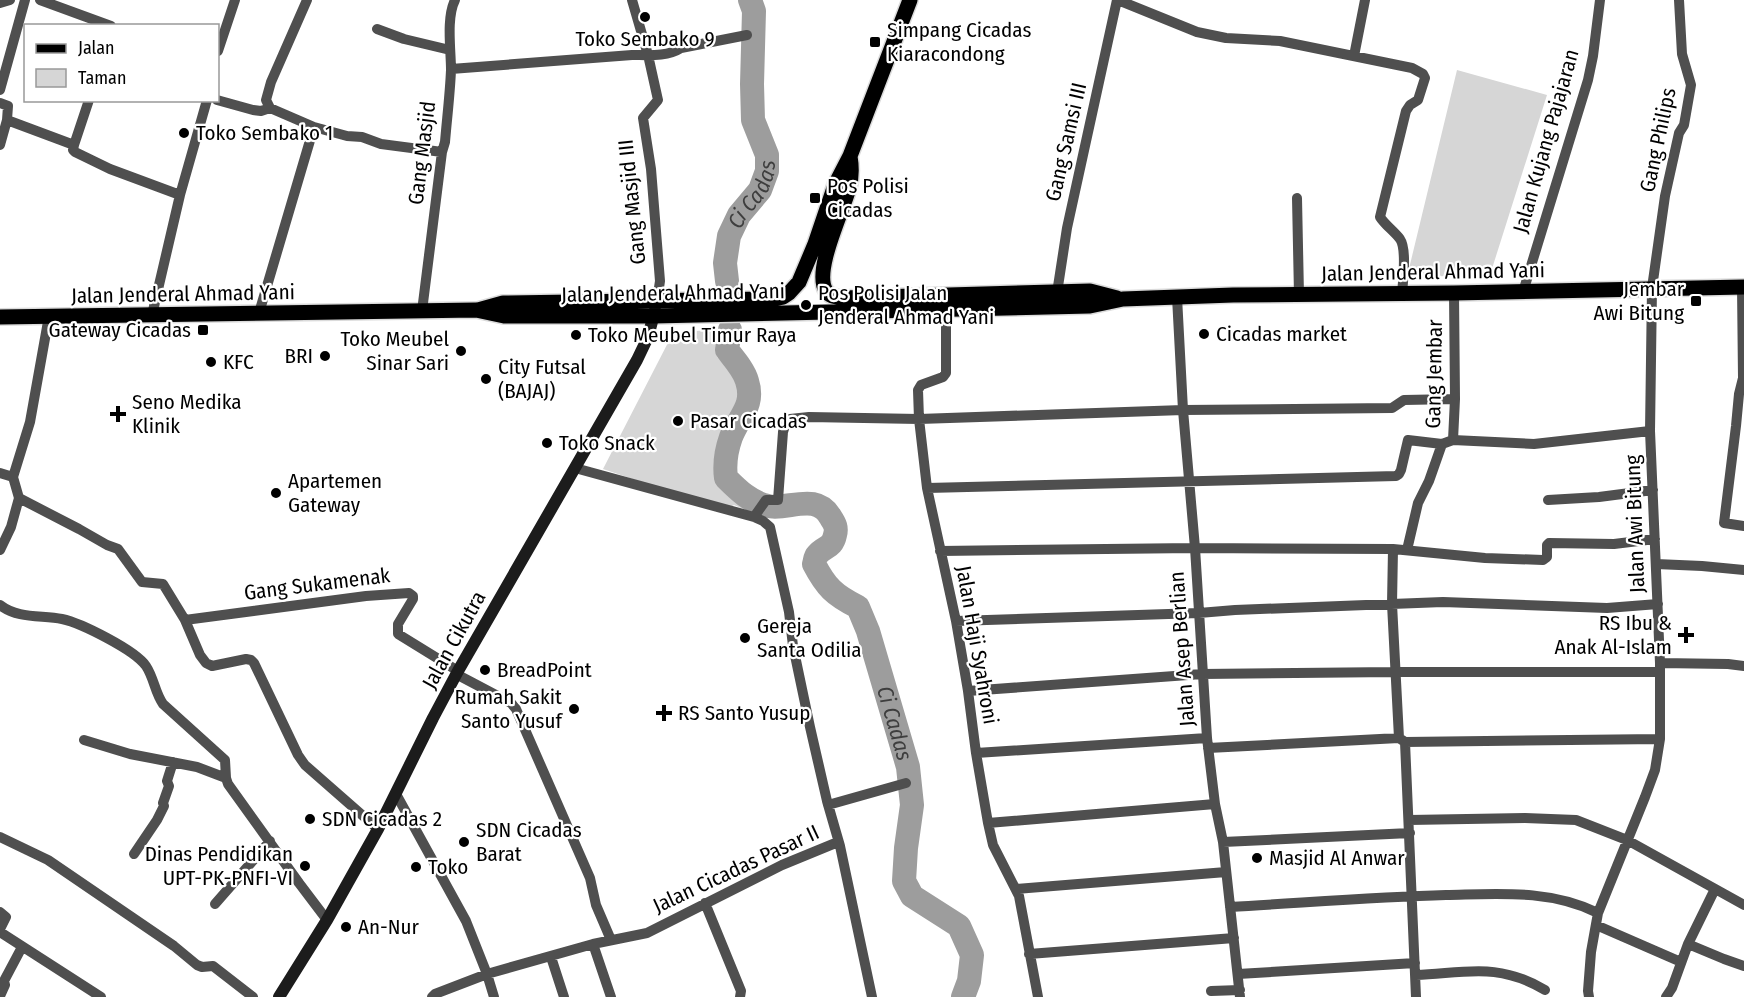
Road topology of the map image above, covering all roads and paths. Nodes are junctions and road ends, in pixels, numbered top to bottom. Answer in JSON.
{"nodes":[{"id":1,"x":10,"y":0,"type":"edge"},
{"id":2,"x":25,"y":0,"type":"edge"},
{"id":3,"x":39,"y":0,"type":"edge"},
{"id":4,"x":235,"y":0,"type":"edge"},
{"id":5,"x":307,"y":0,"type":"edge"},
{"id":6,"x":455,"y":0,"type":"edge"},
{"id":7,"x":632,"y":0,"type":"edge"},
{"id":8,"x":910,"y":0,"type":"edge"},
{"id":9,"x":1365,"y":0,"type":"edge"},
{"id":10,"x":1599,"y":0,"type":"edge"},
{"id":11,"x":1680,"y":0,"type":"edge"},
{"id":12,"x":0,"y":3,"type":"edge"},
{"id":13,"x":1117,"y":4,"type":"edge"},
{"id":14,"x":105,"y":24,"type":"edge"},
{"id":15,"x":377,"y":29,"type":"dead end"},
{"id":16,"x":747,"y":35,"type":"dead end"},
{"id":17,"x":219,"y":48,"type":"edge"},
{"id":18,"x":450,"y":50,"type":"junction"},
{"id":19,"x":648,"y":55,"type":"junction"},
{"id":20,"x":1354,"y":56,"type":"junction"},
{"id":21,"x":451,"y":69,"type":"junction"},
{"id":22,"x":0,"y":90,"type":"edge"},
{"id":23,"x":219,"y":101,"type":"edge"},
{"id":24,"x":0,"y":102,"type":"edge"},
{"id":25,"x":88,"y":102,"type":"edge"},
{"id":26,"x":206,"y":102,"type":"edge"},
{"id":27,"x":270,"y":108,"type":"junction"},
{"id":28,"x":7,"y":120,"type":"junction"},
{"id":29,"x":314,"y":127,"type":"junction"},
{"id":30,"x":0,"y":145,"type":"edge"},
{"id":31,"x":74,"y":145,"type":"junction"},
{"id":32,"x":442,"y":152,"type":"junction"},
{"id":33,"x":850,"y":156,"type":"junction"},
{"id":34,"x":180,"y":195,"type":"junction"},
{"id":35,"x":1297,"y":198,"type":"dead end"},
{"id":36,"x":1743,"y":287,"type":"edge"},
{"id":37,"x":1652,"y":288,"type":"junction"},
{"id":38,"x":1523,"y":292,"type":"junction"},
{"id":39,"x":1058,"y":293,"type":"junction"},
{"id":40,"x":1454,"y":293,"type":"junction"},
{"id":41,"x":1402,"y":294,"type":"junction"},
{"id":42,"x":1299,"y":295,"type":"junction"},
{"id":43,"x":1177,"y":297,"type":"junction"},
{"id":44,"x":1123,"y":299,"type":"junction"},
{"id":45,"x":656,"y":308,"type":"junction"},
{"id":46,"x":946,"y":309,"type":"junction"},
{"id":47,"x":422,"y":311,"type":"junction"},
{"id":48,"x":259,"y":313,"type":"junction"},
{"id":49,"x":152,"y":315,"type":"junction"},
{"id":50,"x":49,"y":316,"type":"junction"},
{"id":51,"x":0,"y":317,"type":"edge"},
{"id":52,"x":1455,"y":399,"type":"junction"},
{"id":53,"x":1183,"y":410,"type":"junction"},
{"id":54,"x":919,"y":418,"type":"junction"},
{"id":55,"x":1650,"y":431,"type":"junction"},
{"id":56,"x":1453,"y":440,"type":"junction"},
{"id":57,"x":1442,"y":444,"type":"junction"},
{"id":58,"x":575,"y":468,"type":"junction"},
{"id":59,"x":0,"y":473,"type":"edge"},
{"id":60,"x":13,"y":477,"type":"junction"},
{"id":61,"x":1190,"y":481,"type":"junction"},
{"id":62,"x":927,"y":488,"type":"junction"},
{"id":63,"x":1653,"y":490,"type":"junction"},
{"id":64,"x":19,"y":498,"type":"junction"},
{"id":65,"x":1548,"y":500,"type":"dead end"},
{"id":66,"x":761,"y":509,"type":"junction"},
{"id":67,"x":1744,"y":526,"type":"edge"},
{"id":68,"x":1655,"y":539,"type":"junction"},
{"id":69,"x":1195,"y":548,"type":"junction"},
{"id":70,"x":1393,"y":549,"type":"junction"},
{"id":71,"x":0,"y":550,"type":"edge"},
{"id":72,"x":1407,"y":550,"type":"junction"},
{"id":73,"x":940,"y":551,"type":"junction"},
{"id":74,"x":1656,"y":564,"type":"junction"},
{"id":75,"x":1744,"y":570,"type":"edge"},
{"id":76,"x":1392,"y":604,"type":"junction"},
{"id":77,"x":1658,"y":604,"type":"junction"},
{"id":78,"x":0,"y":605,"type":"edge"},
{"id":79,"x":1199,"y":613,"type":"junction"},
{"id":80,"x":185,"y":620,"type":"junction"},
{"id":81,"x":956,"y":621,"type":"junction"},
{"id":82,"x":1744,"y":666,"type":"edge"},
{"id":83,"x":1660,"y":667,"type":"junction"},
{"id":84,"x":457,"y":672,"type":"junction"},
{"id":85,"x":1395,"y":672,"type":"junction"},
{"id":86,"x":1202,"y":674,"type":"junction"},
{"id":87,"x":968,"y":691,"type":"junction"},
{"id":88,"x":1660,"y":739,"type":"junction"},
{"id":89,"x":84,"y":740,"type":"dead end"},
{"id":90,"x":1402,"y":740,"type":"junction"},
{"id":91,"x":1207,"y":743,"type":"junction"},
{"id":92,"x":976,"y":753,"type":"junction"},
{"id":93,"x":173,"y":762,"type":"junction"},
{"id":94,"x":226,"y":778,"type":"junction"},
{"id":95,"x":906,"y":783,"type":"dead end"},
{"id":96,"x":396,"y":794,"type":"junction"},
{"id":97,"x":1215,"y":804,"type":"junction"},
{"id":98,"x":828,"y":805,"type":"junction"},
{"id":99,"x":1409,"y":820,"type":"junction"},
{"id":100,"x":988,"y":822,"type":"junction"},
{"id":101,"x":378,"y":829,"type":"junction"},
{"id":102,"x":1410,"y":833,"type":"junction"},
{"id":103,"x":0,"y":837,"type":"edge"},
{"id":104,"x":1627,"y":840,"type":"junction"},
{"id":105,"x":270,"y":841,"type":"junction"},
{"id":106,"x":838,"y":842,"type":"junction"},
{"id":107,"x":1223,"y":842,"type":"junction"},
{"id":108,"x":134,"y":854,"type":"dead end"},
{"id":109,"x":1226,"y":872,"type":"junction"},
{"id":110,"x":1715,"y":889,"type":"junction"},
{"id":111,"x":1016,"y":890,"type":"junction"},
{"id":112,"x":1411,"y":896,"type":"junction"},
{"id":113,"x":705,"y":903,"type":"junction"},
{"id":114,"x":215,"y":904,"type":"dead end"},
{"id":115,"x":1744,"y":905,"type":"edge"},
{"id":116,"x":1230,"y":908,"type":"junction"},
{"id":117,"x":0,"y":912,"type":"edge"},
{"id":118,"x":1598,"y":913,"type":"junction"},
{"id":119,"x":327,"y":920,"type":"junction"},
{"id":120,"x":1596,"y":925,"type":"junction"},
{"id":121,"x":0,"y":931,"type":"edge"},
{"id":122,"x":1233,"y":938,"type":"junction"},
{"id":123,"x":611,"y":940,"type":"junction"},
{"id":124,"x":592,"y":944,"type":"junction"},
{"id":125,"x":1689,"y":944,"type":"junction"},
{"id":126,"x":22,"y":947,"type":"junction"},
{"id":127,"x":1029,"y":954,"type":"junction"},
{"id":128,"x":551,"y":957,"type":"junction"},
{"id":129,"x":1681,"y":962,"type":"junction"},
{"id":130,"x":1415,"y":963,"type":"junction"},
{"id":131,"x":1744,"y":966,"type":"edge"},
{"id":132,"x":487,"y":974,"type":"junction"},
{"id":133,"x":1238,"y":974,"type":"junction"},
{"id":134,"x":1416,"y":975,"type":"junction"},
{"id":135,"x":1545,"y":990,"type":"dead end"},
{"id":136,"x":1211,"y":991,"type":"dead end"},
{"id":137,"x":1240,"y":993,"type":"edge"},
{"id":138,"x":0,"y":996,"type":"edge"},
{"id":139,"x":101,"y":997,"type":"edge"},
{"id":140,"x":253,"y":997,"type":"edge"},
{"id":141,"x":279,"y":997,"type":"edge"},
{"id":142,"x":432,"y":997,"type":"edge"},
{"id":143,"x":494,"y":997,"type":"edge"},
{"id":144,"x":564,"y":997,"type":"edge"},
{"id":145,"x":611,"y":997,"type":"edge"},
{"id":146,"x":740,"y":997,"type":"edge"},
{"id":147,"x":872,"y":997,"type":"edge"},
{"id":148,"x":1038,"y":997,"type":"edge"},
{"id":149,"x":1416,"y":997,"type":"edge"},
{"id":150,"x":1589,"y":997,"type":"edge"},
{"id":151,"x":1666,"y":997,"type":"edge"}],
"edges":[{"from":1,"to":12,"type":"street"},
{"from":2,"to":22,"type":"street"},
{"from":3,"to":14,"type":"street"},
{"from":4,"to":17,"type":"street"},
{"from":5,"to":27,"type":"street"},
{"from":6,"to":18,"type":"street","name":"Gang Masjid"},
{"from":7,"to":19,"type":"street","name":"Gang Masjid III"},
{"from":8,"to":33,"type":"main road"},
{"from":9,"to":20,"type":"street"},
{"from":10,"to":38,"type":"street","name":"Jalan Kujang Pajajaran"},
{"from":11,"to":37,"type":"street","name":"Gang Philips"},
{"from":13,"to":20,"type":"street"},
{"from":13,"to":39,"type":"street","name":"Gang Samsi III"},
{"from":15,"to":18,"type":"street"},
{"from":16,"to":19,"type":"street"},
{"from":18,"to":21,"type":"street","name":"Gang Masjid"},
{"from":19,"to":21,"type":"street"},
{"from":19,"to":45,"type":"street","name":"Gang Masjid III"},
{"from":20,"to":41,"type":"street"},
{"from":21,"to":32,"type":"street","name":"Gang Masjid"},
{"from":23,"to":27,"type":"street"},
{"from":24,"to":28,"type":"street"},
{"from":25,"to":31,"type":"street"},
{"from":26,"to":34,"type":"street"},
{"from":27,"to":29,"type":"street"},
{"from":28,"to":30,"type":"street"},
{"from":28,"to":31,"type":"street"},
{"from":29,"to":32,"type":"street"},
{"from":29,"to":48,"type":"street"},
{"from":31,"to":34,"type":"street"},
{"from":32,"to":47,"type":"street","name":"Gang Masjid"},
{"from":33,"to":39,"type":"main road","name":"Jalan Jenderal Ahmad Yani"},
{"from":33,"to":45,"type":"main road","name":"Jalan Jenderal Ahmad Yani"},
{"from":34,"to":49,"type":"street"},
{"from":35,"to":42,"type":"street"},
{"from":36,"to":37,"type":"main road","name":"Jalan Jenderal Ahmad Yani"},
{"from":36,"to":67,"type":"street"},
{"from":37,"to":38,"type":"main road","name":"Jalan Jenderal Ahmad Yani"},
{"from":37,"to":55,"type":"street","name":"Jalan Awi Bitung"},
{"from":38,"to":40,"type":"main road","name":"Jalan Jenderal Ahmad Yani"},
{"from":39,"to":44,"type":"main road","name":"Jalan Jenderal Ahmad Yani"},
{"from":40,"to":41,"type":"main road","name":"Jalan Jenderal Ahmad Yani"},
{"from":40,"to":52,"type":"street","name":"Gang Jembar"},
{"from":41,"to":42,"type":"main road","name":"Jalan Jenderal Ahmad Yani"},
{"from":42,"to":43,"type":"main road","name":"Jalan Jenderal Ahmad Yani"},
{"from":43,"to":44,"type":"main road","name":"Jalan Jenderal Ahmad Yani"},
{"from":43,"to":53,"type":"street","name":"Jalan Asep Berlian"},
{"from":44,"to":46,"type":"main road","name":"Jalan Jenderal Ahmad Yani"},
{"from":45,"to":46,"type":"main road","name":"Jalan Jenderal Ahmad Yani"},
{"from":45,"to":47,"type":"main road","name":"Jalan Jenderal Ahmad Yani"},
{"from":45,"to":58,"type":"main road","name":"Jalan Cikutra"},
{"from":46,"to":54,"type":"street","name":"Jalan Haji Syahroni"},
{"from":47,"to":48,"type":"main road","name":"Jalan Jenderal Ahmad Yani"},
{"from":48,"to":49,"type":"main road","name":"Jalan Jenderal Ahmad Yani"},
{"from":49,"to":50,"type":"main road","name":"Jalan Jenderal Ahmad Yani"},
{"from":50,"to":51,"type":"main road","name":"Jalan Jenderal Ahmad Yani"},
{"from":50,"to":60,"type":"street"},
{"from":52,"to":53,"type":"street"},
{"from":52,"to":56,"type":"street","name":"Gang Jembar"},
{"from":53,"to":54,"type":"street"},
{"from":53,"to":61,"type":"street","name":"Jalan Asep Berlian"},
{"from":54,"to":62,"type":"street","name":"Jalan Haji Syahroni"},
{"from":54,"to":66,"type":"street"},
{"from":55,"to":56,"type":"street"},
{"from":55,"to":63,"type":"street","name":"Jalan Awi Bitung"},
{"from":56,"to":57,"type":"street","name":"Gang Jembar"},
{"from":57,"to":61,"type":"street"},
{"from":57,"to":72,"type":"street","name":"Gang Jembar"},
{"from":58,"to":66,"type":"street"},
{"from":58,"to":84,"type":"main road","name":"Jalan Cikutra"},
{"from":59,"to":60,"type":"street"},
{"from":60,"to":64,"type":"street"},
{"from":61,"to":62,"type":"street"},
{"from":61,"to":69,"type":"street","name":"Jalan Asep Berlian"},
{"from":62,"to":73,"type":"street","name":"Jalan Haji Syahroni"},
{"from":63,"to":65,"type":"street"},
{"from":63,"to":68,"type":"street","name":"Jalan Awi Bitung"},
{"from":64,"to":71,"type":"street"},
{"from":64,"to":80,"type":"street"},
{"from":66,"to":98,"type":"street","name":"Jalan Cicadas Pasar II"},
{"from":68,"to":72,"type":"street"},
{"from":68,"to":74,"type":"street","name":"Jalan Awi Bitung"},
{"from":69,"to":70,"type":"street"},
{"from":69,"to":73,"type":"street"},
{"from":69,"to":79,"type":"street","name":"Jalan Asep Berlian"},
{"from":70,"to":72,"type":"street"},
{"from":70,"to":76,"type":"street"},
{"from":73,"to":81,"type":"street","name":"Jalan Haji Syahroni"},
{"from":74,"to":75,"type":"street"},
{"from":74,"to":77,"type":"street","name":"Jalan Awi Bitung"},
{"from":76,"to":77,"type":"street"},
{"from":76,"to":79,"type":"street"},
{"from":76,"to":85,"type":"street"},
{"from":77,"to":83,"type":"street","name":"Jalan Awi Bitung"},
{"from":78,"to":94,"type":"street"},
{"from":79,"to":81,"type":"street"},
{"from":79,"to":86,"type":"street","name":"Jalan Asep Berlian"},
{"from":80,"to":84,"type":"street","name":"Gang Sukamenak"},
{"from":80,"to":101,"type":"street"},
{"from":81,"to":87,"type":"street","name":"Jalan Haji Syahroni"},
{"from":82,"to":83,"type":"street"},
{"from":83,"to":85,"type":"street"},
{"from":83,"to":88,"type":"street","name":"Jalan Awi Bitung"},
{"from":84,"to":96,"type":"main road","name":"Jalan Cikutra"},
{"from":84,"to":123,"type":"street"},
{"from":85,"to":86,"type":"street"},
{"from":85,"to":90,"type":"street"},
{"from":86,"to":87,"type":"street"},
{"from":86,"to":91,"type":"street","name":"Jalan Asep Berlian"},
{"from":87,"to":92,"type":"street","name":"Jalan Haji Syahroni"},
{"from":88,"to":90,"type":"street"},
{"from":88,"to":104,"type":"street","name":"Jalan Awi Bitung"},
{"from":89,"to":93,"type":"street"},
{"from":90,"to":91,"type":"street"},
{"from":90,"to":99,"type":"street"},
{"from":91,"to":92,"type":"street"},
{"from":91,"to":97,"type":"street","name":"Jalan Asep Berlian"},
{"from":92,"to":100,"type":"street","name":"Jalan Haji Syahroni"},
{"from":93,"to":94,"type":"street"},
{"from":93,"to":108,"type":"street"},
{"from":94,"to":105,"type":"street"},
{"from":95,"to":98,"type":"street"},
{"from":96,"to":101,"type":"main road","name":"Jalan Cikutra"},
{"from":96,"to":132,"type":"street"},
{"from":97,"to":100,"type":"street"},
{"from":97,"to":107,"type":"street","name":"Jalan Asep Berlian"},
{"from":98,"to":106,"type":"street","name":"Jalan Cicadas Pasar II"},
{"from":99,"to":102,"type":"street"},
{"from":99,"to":104,"type":"street"},
{"from":100,"to":111,"type":"street","name":"Jalan Haji Syahroni"},
{"from":101,"to":119,"type":"main road","name":"Jalan Cikutra"},
{"from":102,"to":107,"type":"street"},
{"from":102,"to":112,"type":"street"},
{"from":103,"to":140,"type":"street"},
{"from":104,"to":110,"type":"street"},
{"from":104,"to":118,"type":"street","name":"Jalan Awi Bitung"},
{"from":105,"to":114,"type":"street"},
{"from":105,"to":119,"type":"street"},
{"from":106,"to":113,"type":"street","name":"Jalan Cicadas Pasar II"},
{"from":106,"to":147,"type":"street"},
{"from":107,"to":109,"type":"street","name":"Jalan Asep Berlian"},
{"from":109,"to":111,"type":"street"},
{"from":109,"to":116,"type":"street","name":"Jalan Asep Berlian"},
{"from":110,"to":115,"type":"street"},
{"from":110,"to":125,"type":"street"},
{"from":111,"to":127,"type":"street","name":"Jalan Haji Syahroni"},
{"from":112,"to":116,"type":"street"},
{"from":112,"to":118,"type":"street"},
{"from":112,"to":130,"type":"street"},
{"from":113,"to":123,"type":"street","name":"Jalan Cicadas Pasar II"},
{"from":113,"to":146,"type":"street"},
{"from":116,"to":122,"type":"street","name":"Jalan Asep Berlian"},
{"from":117,"to":121,"type":"street"},
{"from":118,"to":120,"type":"street","name":"Jalan Awi Bitung"},
{"from":119,"to":141,"type":"main road","name":"Jalan Cikutra"},
{"from":120,"to":129,"type":"street"},
{"from":120,"to":150,"type":"street","name":"Jalan Awi Bitung"},
{"from":121,"to":126,"type":"street"},
{"from":122,"to":127,"type":"street"},
{"from":122,"to":133,"type":"street","name":"Jalan Asep Berlian"},
{"from":123,"to":124,"type":"street","name":"Jalan Cicadas Pasar II"},
{"from":124,"to":128,"type":"street","name":"Jalan Cicadas Pasar II"},
{"from":124,"to":145,"type":"street"},
{"from":125,"to":129,"type":"street"},
{"from":125,"to":131,"type":"street"},
{"from":126,"to":138,"type":"street"},
{"from":126,"to":139,"type":"street"},
{"from":127,"to":148,"type":"street","name":"Jalan Haji Syahroni"},
{"from":128,"to":132,"type":"street","name":"Jalan Cicadas Pasar II"},
{"from":128,"to":144,"type":"street"},
{"from":129,"to":151,"type":"street"},
{"from":130,"to":133,"type":"street"},
{"from":130,"to":134,"type":"street"},
{"from":132,"to":142,"type":"street","name":"Jalan Cicadas Pasar II"},
{"from":132,"to":143,"type":"street"},
{"from":133,"to":137,"type":"street","name":"Jalan Asep Berlian"},
{"from":134,"to":135,"type":"street"},
{"from":134,"to":149,"type":"street"},
{"from":136,"to":137,"type":"street"}]}
